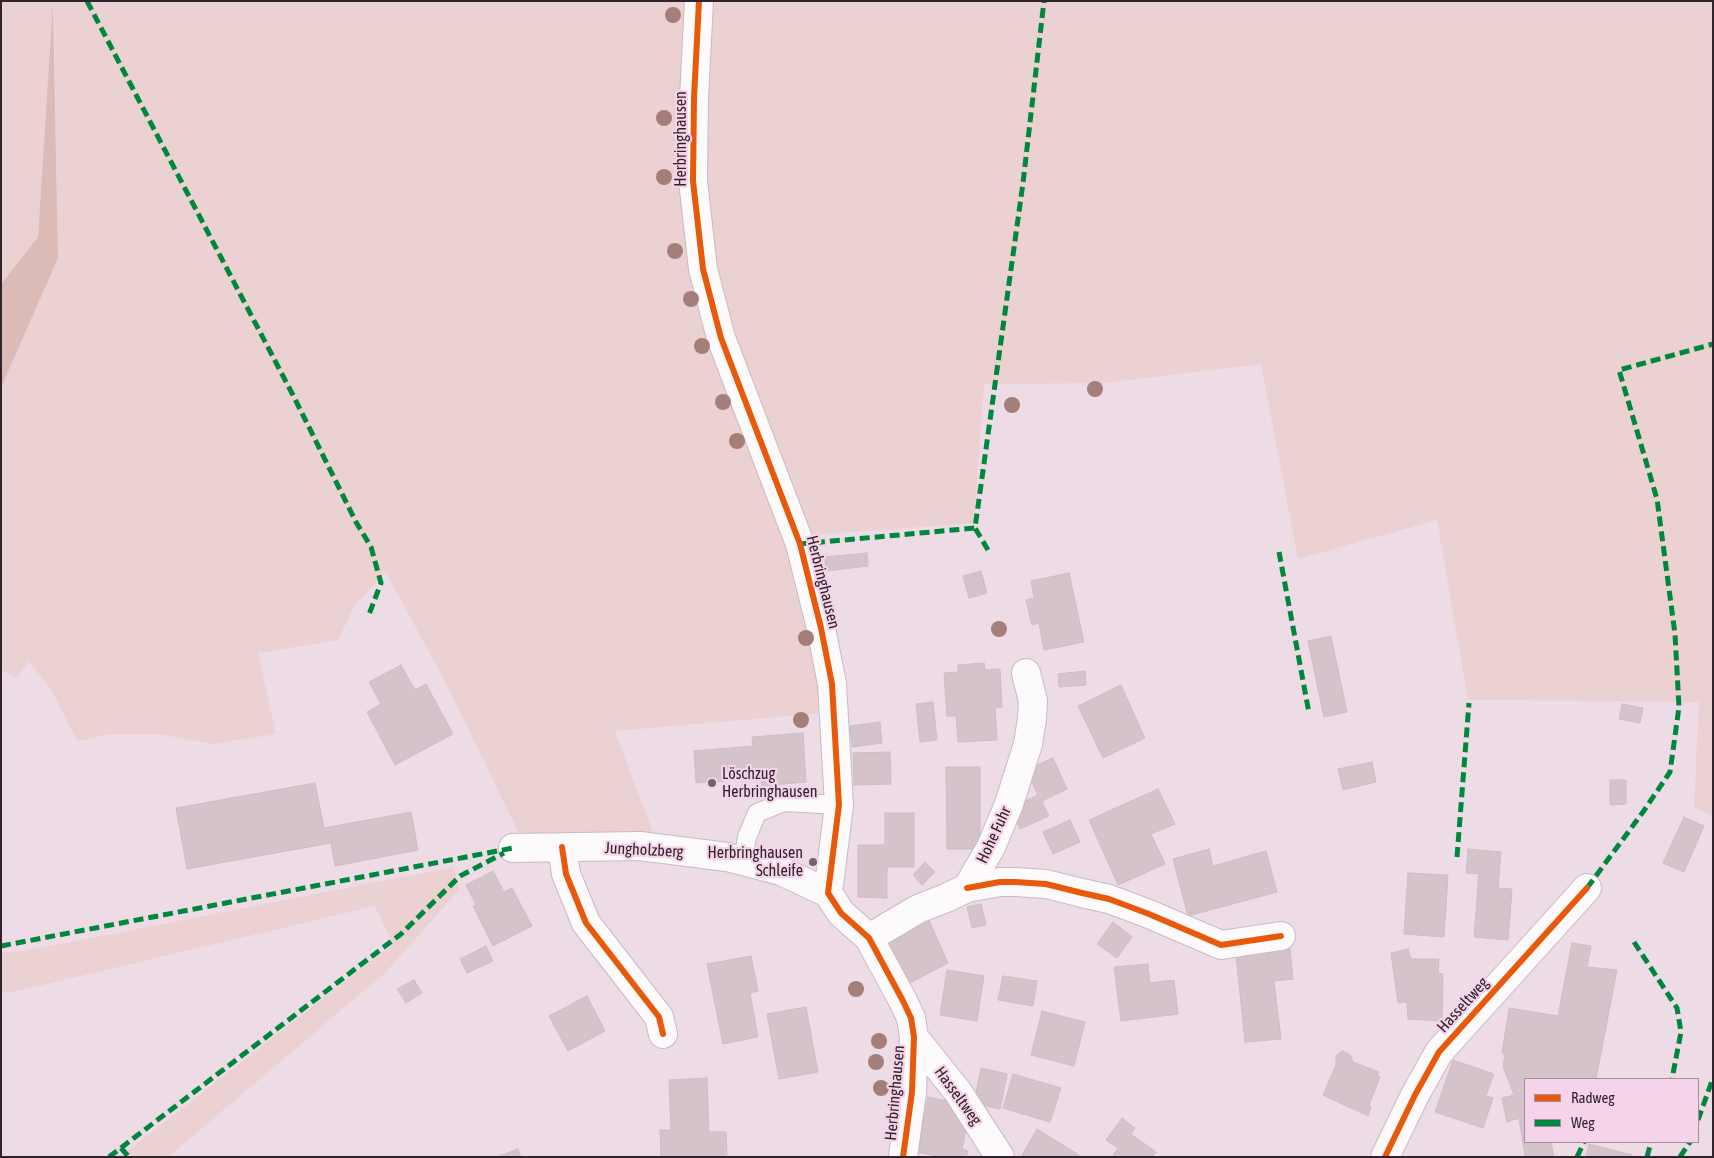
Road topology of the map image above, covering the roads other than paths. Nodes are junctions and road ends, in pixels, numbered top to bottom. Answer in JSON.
{"nodes":[{"id":1,"x":700,"y":1,"type":"edge"},
{"id":2,"x":1026,"y":673,"type":"dead end"},
{"id":3,"x":838,"y":805,"type":"junction"},
{"id":4,"x":562,"y":847,"type":"junction"},
{"id":5,"x":513,"y":848,"type":"dead end"},
{"id":6,"x":743,"y":862,"type":"junction"},
{"id":7,"x":967,"y":888,"type":"junction"},
{"id":8,"x":1587,"y":888,"type":"dead end"},
{"id":9,"x":828,"y":893,"type":"junction"},
{"id":10,"x":1280,"y":936,"type":"dead end"},
{"id":11,"x":868,"y":938,"type":"junction"},
{"id":12,"x":663,"y":1034,"type":"dead end"},
{"id":13,"x":914,"y":1037,"type":"junction"},
{"id":14,"x":903,"y":1157,"type":"edge"},
{"id":15,"x":1000,"y":1157,"type":"edge"},
{"id":16,"x":1385,"y":1157,"type":"edge"}],
"edges":[{"from":1,"to":3,"type":"street","name":"Herbringhausen"},
{"from":2,"to":7,"type":"street","name":"Hohe Fuhr"},
{"from":3,"to":6,"type":"lane"},
{"from":3,"to":9,"type":"street","name":"Herbringhausen"},
{"from":4,"to":5,"type":"street","name":"Jungholzberg"},
{"from":4,"to":6,"type":"street","name":"Jungholzberg"},
{"from":4,"to":12,"type":"street"},
{"from":6,"to":9,"type":"street","name":"Jungholzberg"},
{"from":7,"to":10,"type":"street"},
{"from":7,"to":11,"type":"street"},
{"from":8,"to":16,"type":"street","name":"Hasseltweg"},
{"from":9,"to":11,"type":"street","name":"Herbringhausen"},
{"from":11,"to":13,"type":"street","name":"Herbringhausen"},
{"from":13,"to":14,"type":"street","name":"Herbringhausen"},
{"from":13,"to":15,"type":"street","name":"Hasseltweg"}]}
